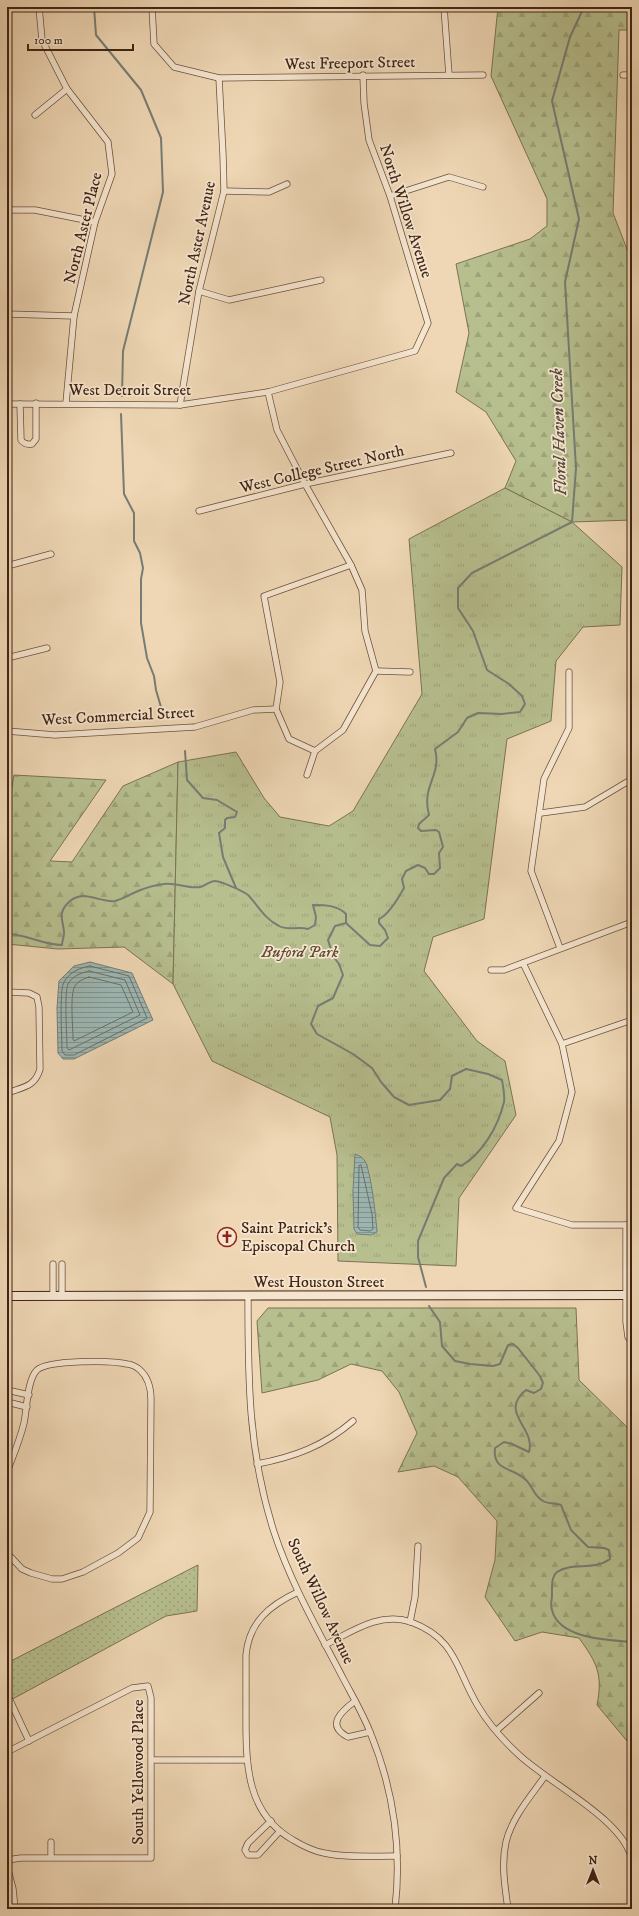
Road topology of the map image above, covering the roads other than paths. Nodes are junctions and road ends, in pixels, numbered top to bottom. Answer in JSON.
{"nodes":[{"id":1,"x":39,"y":7,"type":"edge"},
{"id":2,"x":152,"y":7,"type":"edge"},
{"id":3,"x":444,"y":7,"type":"edge"},
{"id":4,"x":363,"y":75,"type":"junction"},
{"id":5,"x":449,"y":75,"type":"junction"},
{"id":6,"x":483,"y":75,"type":"dead end"},
{"id":7,"x":623,"y":75,"type":"dead end"},
{"id":8,"x":632,"y":75,"type":"edge"},
{"id":9,"x":219,"y":78,"type":"junction"},
{"id":10,"x":67,"y":89,"type":"junction"},
{"id":11,"x":35,"y":115,"type":"dead end"},
{"id":12,"x":287,"y":184,"type":"dead end"},
{"id":13,"x":483,"y":187,"type":"dead end"},
{"id":14,"x":224,"y":191,"type":"junction"},
{"id":15,"x":390,"y":196,"type":"junction"},
{"id":16,"x":7,"y":210,"type":"edge"},
{"id":17,"x":95,"y":222,"type":"junction"},
{"id":18,"x":321,"y":280,"type":"dead end"},
{"id":19,"x":199,"y":291,"type":"junction"},
{"id":20,"x":7,"y":314,"type":"edge"},
{"id":21,"x":74,"y":316,"type":"junction"},
{"id":22,"x":416,"y":352,"type":"joint"},
{"id":23,"x":268,"y":392,"type":"junction"},
{"id":24,"x":66,"y":403,"type":"junction"},
{"id":25,"x":7,"y":404,"type":"edge"},
{"id":26,"x":20,"y":404,"type":"junction"},
{"id":27,"x":36,"y":404,"type":"junction"},
{"id":28,"x":180,"y":405,"type":"junction"},
{"id":29,"x":451,"y":453,"type":"dead end"},
{"id":30,"x":304,"y":484,"type":"junction"},
{"id":31,"x":199,"y":511,"type":"dead end"},
{"id":32,"x":51,"y":554,"type":"dead end"},
{"id":33,"x":351,"y":565,"type":"junction"},
{"id":34,"x":7,"y":566,"type":"edge"},
{"id":35,"x":47,"y":648,"type":"dead end"},
{"id":36,"x":7,"y":658,"type":"edge"},
{"id":37,"x":376,"y":671,"type":"junction"},
{"id":38,"x":410,"y":672,"type":"dead end"},
{"id":39,"x":568,"y":672,"type":"dead end"},
{"id":40,"x":276,"y":709,"type":"junction"},
{"id":41,"x":7,"y":731,"type":"edge"},
{"id":42,"x":314,"y":751,"type":"junction"},
{"id":43,"x":307,"y":775,"type":"dead end"},
{"id":44,"x":632,"y":781,"type":"edge"},
{"id":45,"x":541,"y":813,"type":"junction"},
{"id":46,"x":632,"y":922,"type":"edge"},
{"id":47,"x":560,"y":948,"type":"junction"},
{"id":48,"x":522,"y":963,"type":"junction"},
{"id":49,"x":491,"y":970,"type":"dead end"},
{"id":50,"x":7,"y":992,"type":"edge"},
{"id":51,"x":632,"y":1020,"type":"edge"},
{"id":52,"x":562,"y":1044,"type":"junction"},
{"id":53,"x":7,"y":1093,"type":"edge"},
{"id":54,"x":629,"y":1225,"type":"edge"},
{"id":55,"x":53,"y":1264,"type":"dead end"},
{"id":56,"x":62,"y":1264,"type":"dead end"},
{"id":57,"x":7,"y":1296,"type":"edge"},
{"id":58,"x":53,"y":1296,"type":"junction"},
{"id":59,"x":62,"y":1296,"type":"junction"},
{"id":60,"x":248,"y":1296,"type":"junction"},
{"id":61,"x":629,"y":1296,"type":"edge"},
{"id":62,"x":632,"y":1342,"type":"edge"},
{"id":63,"x":7,"y":1390,"type":"edge"},
{"id":64,"x":29,"y":1395,"type":"junction"},
{"id":65,"x":7,"y":1402,"type":"edge"},
{"id":66,"x":27,"y":1407,"type":"junction"},
{"id":67,"x":353,"y":1421,"type":"dead end"},
{"id":68,"x":257,"y":1464,"type":"junction"},
{"id":69,"x":7,"y":1472,"type":"edge"},
{"id":70,"x":418,"y":1546,"type":"dead end"},
{"id":71,"x":7,"y":1554,"type":"edge"},
{"id":72,"x":298,"y":1592,"type":"junction"},
{"id":73,"x":410,"y":1622,"type":"junction"},
{"id":74,"x":325,"y":1645,"type":"junction"},
{"id":75,"x":539,"y":1692,"type":"dead end"},
{"id":76,"x":7,"y":1694,"type":"edge"},
{"id":77,"x":355,"y":1701,"type":"junction"},
{"id":78,"x":497,"y":1730,"type":"junction"},
{"id":79,"x":370,"y":1732,"type":"junction"},
{"id":80,"x":29,"y":1741,"type":"junction"},
{"id":81,"x":7,"y":1752,"type":"edge"},
{"id":82,"x":152,"y":1760,"type":"junction"},
{"id":83,"x":247,"y":1760,"type":"junction"},
{"id":84,"x":545,"y":1776,"type":"junction"},
{"id":85,"x":271,"y":1821,"type":"junction"},
{"id":86,"x":280,"y":1831,"type":"junction"},
{"id":87,"x":51,"y":1842,"type":"dead end"},
{"id":88,"x":397,"y":1856,"type":"junction"},
{"id":89,"x":51,"y":1857,"type":"junction"},
{"id":90,"x":7,"y":1860,"type":"edge"},
{"id":91,"x":632,"y":1862,"type":"edge"},
{"id":92,"x":7,"y":1866,"type":"edge"},
{"id":93,"x":15,"y":1909,"type":"edge"},
{"id":94,"x":395,"y":1909,"type":"edge"},
{"id":95,"x":508,"y":1909,"type":"edge"}],
"edges":[{"from":1,"to":10,"type":"street","name":"North Aster Place"},
{"from":2,"to":9,"type":"street"},
{"from":3,"to":5,"type":"street"},
{"from":4,"to":5,"type":"street","name":"West Freeport Street"},
{"from":4,"to":9,"type":"street","name":"West Freeport Street"},
{"from":4,"to":15,"type":"street","name":"North Willow Avenue"},
{"from":5,"to":6,"type":"street","name":"West Freeport Street"},
{"from":7,"to":8,"type":"street"},
{"from":9,"to":14,"type":"street","name":"North Aster Avenue"},
{"from":10,"to":11,"type":"street"},
{"from":10,"to":17,"type":"street","name":"North Aster Place"},
{"from":12,"to":14,"type":"street"},
{"from":13,"to":15,"type":"street"},
{"from":14,"to":19,"type":"street","name":"North Aster Avenue"},
{"from":15,"to":22,"type":"street","name":"North Willow Avenue"},
{"from":16,"to":17,"type":"street"},
{"from":17,"to":21,"type":"street","name":"North Aster Place"},
{"from":18,"to":19,"type":"street"},
{"from":19,"to":28,"type":"street","name":"North Aster Avenue"},
{"from":20,"to":21,"type":"street"},
{"from":21,"to":24,"type":"street","name":"North Aster Place"},
{"from":22,"to":23,"type":"street","name":"West Detroit Street"},
{"from":23,"to":28,"type":"street","name":"West Detroit Street"},
{"from":23,"to":30,"type":"street"},
{"from":24,"to":27,"type":"street","name":"West Detroit Street"},
{"from":24,"to":28,"type":"street","name":"West Detroit Street"},
{"from":25,"to":26,"type":"street","name":"West Detroit Street"},
{"from":26,"to":27,"type":"street","name":"West Detroit Street"},
{"from":26,"to":27,"type":"street"},
{"from":29,"to":30,"type":"street","name":"West College Street North"},
{"from":30,"to":31,"type":"street","name":"West College Street North"},
{"from":30,"to":33,"type":"street"},
{"from":32,"to":34,"type":"street"},
{"from":33,"to":37,"type":"street"},
{"from":33,"to":40,"type":"street"},
{"from":35,"to":36,"type":"street"},
{"from":37,"to":38,"type":"street"},
{"from":37,"to":42,"type":"street"},
{"from":39,"to":45,"type":"street"},
{"from":40,"to":41,"type":"street","name":"West Commercial Street"},
{"from":40,"to":42,"type":"street"},
{"from":42,"to":43,"type":"street"},
{"from":44,"to":45,"type":"street"},
{"from":45,"to":47,"type":"street"},
{"from":46,"to":47,"type":"street"},
{"from":47,"to":48,"type":"street"},
{"from":48,"to":49,"type":"street"},
{"from":48,"to":52,"type":"street"},
{"from":50,"to":53,"type":"street"},
{"from":51,"to":52,"type":"street"},
{"from":52,"to":54,"type":"street"},
{"from":54,"to":61,"type":"street"},
{"from":55,"to":58,"type":"street"},
{"from":56,"to":59,"type":"street"},
{"from":57,"to":58,"type":"main road","name":"West Houston Street"},
{"from":58,"to":59,"type":"main road","name":"West Houston Street"},
{"from":59,"to":60,"type":"main road","name":"West Houston Street"},
{"from":60,"to":61,"type":"main road","name":"West Houston Street"},
{"from":60,"to":68,"type":"street","name":"South Willow Avenue"},
{"from":61,"to":62,"type":"street"},
{"from":63,"to":64,"type":"street"},
{"from":64,"to":66,"type":"street"},
{"from":64,"to":71,"type":"street"},
{"from":65,"to":66,"type":"street"},
{"from":66,"to":69,"type":"street"},
{"from":67,"to":68,"type":"street"},
{"from":68,"to":72,"type":"street","name":"South Willow Avenue"},
{"from":70,"to":73,"type":"street"},
{"from":72,"to":74,"type":"street","name":"South Willow Avenue"},
{"from":72,"to":83,"type":"street"},
{"from":73,"to":74,"type":"street"},
{"from":73,"to":78,"type":"street"},
{"from":74,"to":77,"type":"street","name":"South Willow Avenue"},
{"from":75,"to":78,"type":"street"},
{"from":76,"to":80,"type":"street"},
{"from":77,"to":79,"type":"street","name":"South Willow Avenue"},
{"from":77,"to":79,"type":"street"},
{"from":78,"to":84,"type":"street"},
{"from":79,"to":88,"type":"street","name":"South Willow Avenue"},
{"from":80,"to":81,"type":"street"},
{"from":80,"to":82,"type":"street","name":"South Yellowood Place"},
{"from":82,"to":83,"type":"street"},
{"from":82,"to":89,"type":"street","name":"South Yellowood Place"},
{"from":83,"to":85,"type":"street"},
{"from":84,"to":91,"type":"street"},
{"from":84,"to":95,"type":"street"},
{"from":85,"to":86,"type":"street"},
{"from":85,"to":86,"type":"street"},
{"from":86,"to":88,"type":"street"},
{"from":87,"to":89,"type":"street"},
{"from":88,"to":94,"type":"street","name":"South Willow Avenue"},
{"from":89,"to":90,"type":"street"},
{"from":92,"to":93,"type":"street"}]}
